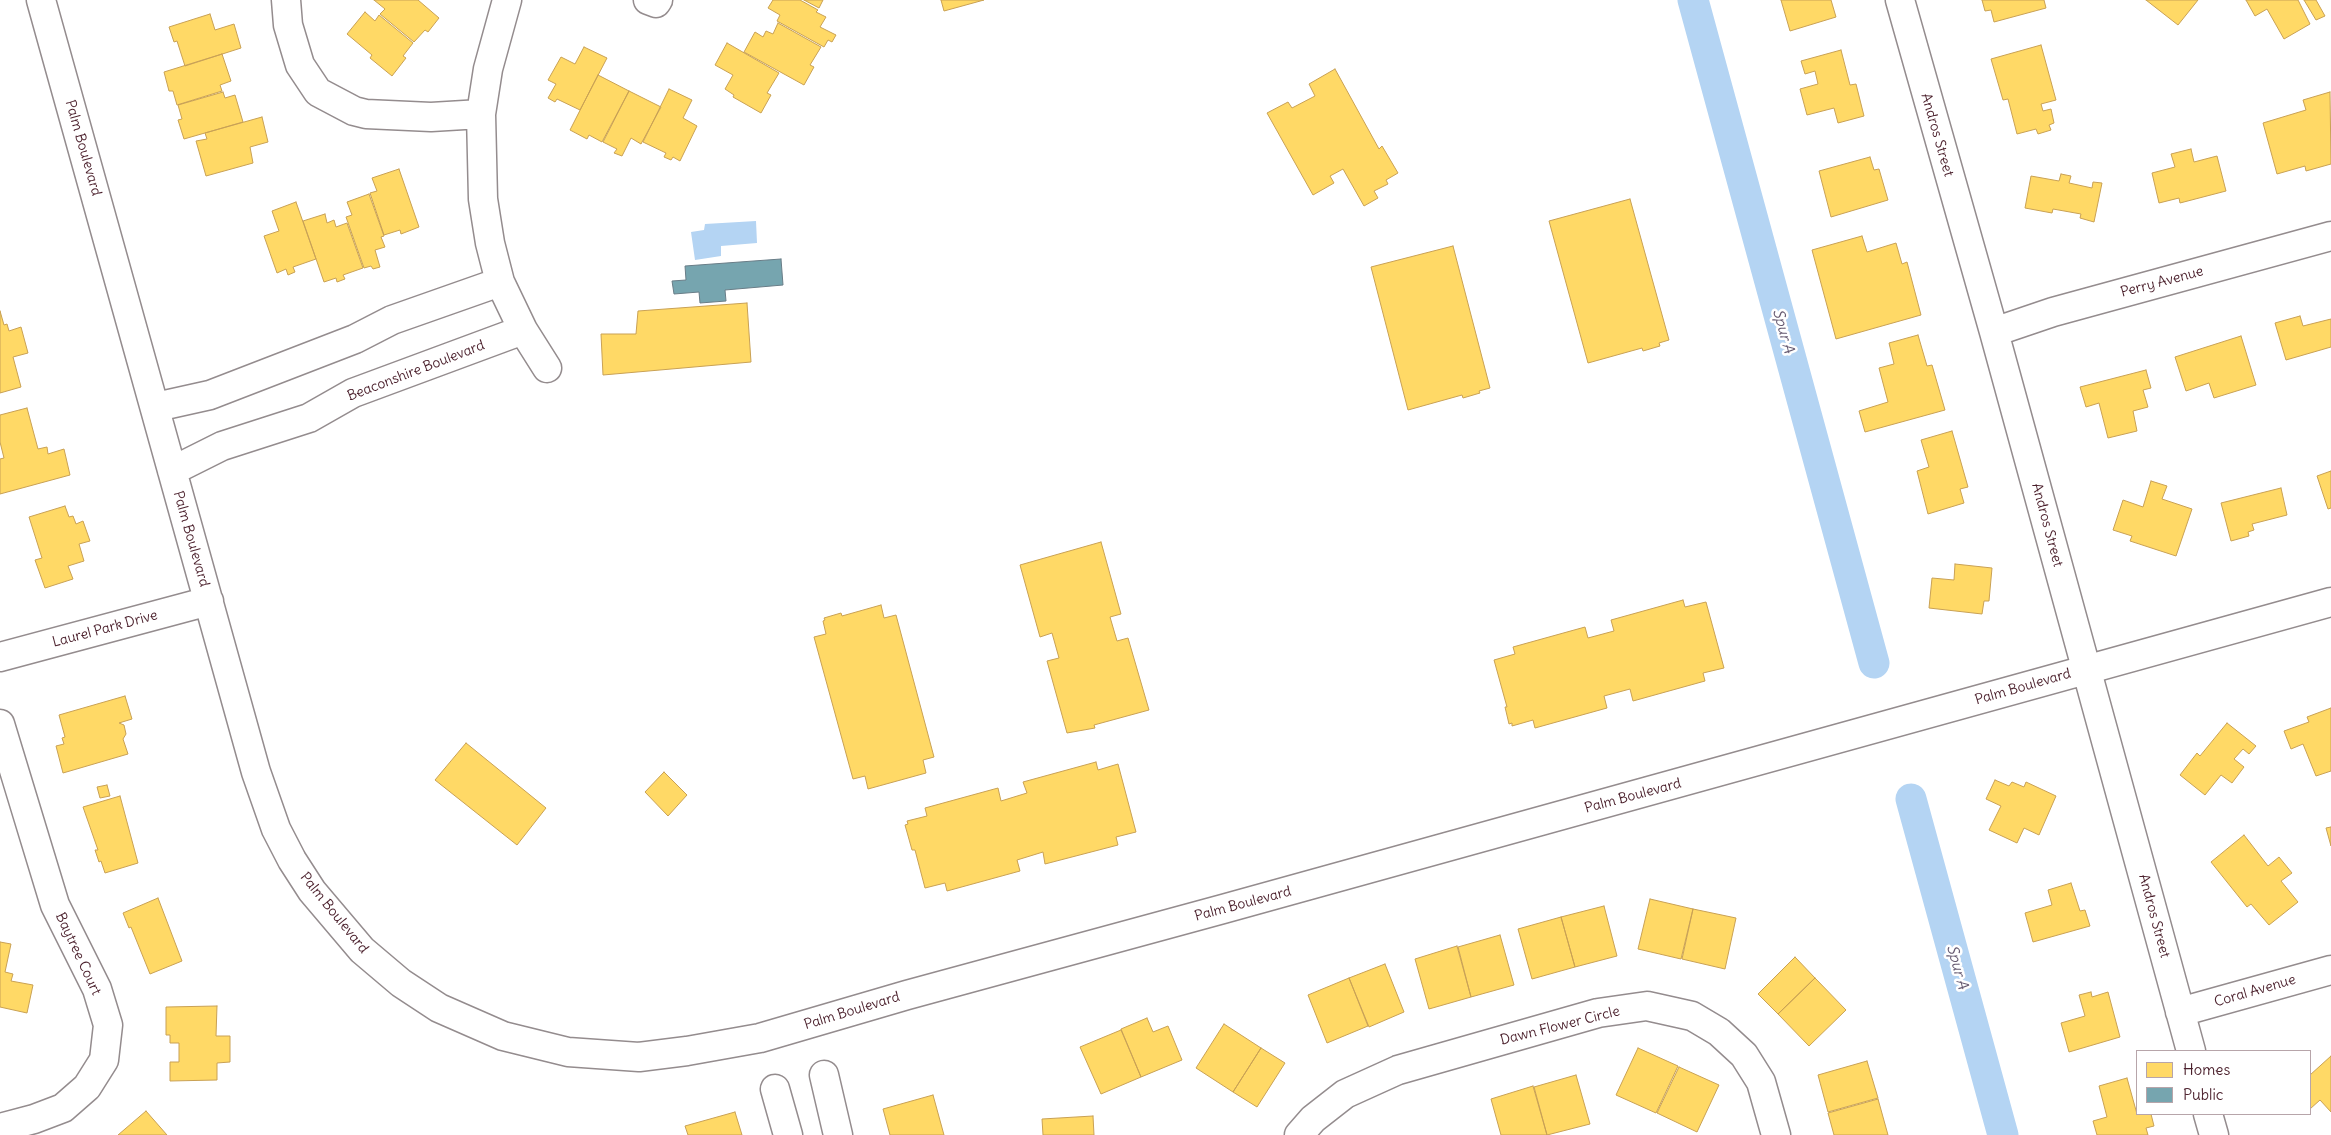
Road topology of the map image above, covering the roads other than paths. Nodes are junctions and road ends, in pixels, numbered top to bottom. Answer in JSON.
{"nodes":[{"id":1,"x":41,"y":0,"type":"edge"},
{"id":2,"x":286,"y":0,"type":"edge"},
{"id":3,"x":507,"y":0,"type":"edge"},
{"id":4,"x":648,"y":0,"type":"edge"},
{"id":5,"x":658,"y":0,"type":"edge"},
{"id":6,"x":1900,"y":0,"type":"edge"},
{"id":7,"x":481,"y":114,"type":"junction"},
{"id":8,"x":2331,"y":236,"type":"edge"},
{"id":9,"x":500,"y":282,"type":"junction"},
{"id":10,"x":523,"y":330,"type":"junction"},
{"id":11,"x":1994,"y":332,"type":"junction"},
{"id":12,"x":547,"y":368,"type":"dead end"},
{"id":13,"x":156,"y":407,"type":"junction"},
{"id":14,"x":172,"y":471,"type":"junction"},
{"id":15,"x":209,"y":601,"type":"junction"},
{"id":16,"x":2331,"y":602,"type":"edge"},
{"id":17,"x":0,"y":657,"type":"edge"},
{"id":18,"x":2087,"y":668,"type":"junction"},
{"id":19,"x":0,"y":724,"type":"edge"},
{"id":20,"x":2331,"y":970,"type":"edge"},
{"id":21,"x":2180,"y":1012,"type":"junction"},
{"id":22,"x":2191,"y":1050,"type":"edge"},
{"id":23,"x":824,"y":1075,"type":"dead end"},
{"id":24,"x":775,"y":1089,"type":"dead end"},
{"id":25,"x":2208,"y":1115,"type":"edge"},
{"id":26,"x":0,"y":1128,"type":"edge"},
{"id":27,"x":788,"y":1135,"type":"edge"},
{"id":28,"x":838,"y":1135,"type":"edge"},
{"id":29,"x":1299,"y":1135,"type":"edge"},
{"id":30,"x":1776,"y":1135,"type":"edge"},
{"id":31,"x":2214,"y":1135,"type":"edge"}],
"edges":[{"from":1,"to":13,"type":"street","name":"Palm Boulevard"},
{"from":2,"to":7,"type":"street"},
{"from":3,"to":7,"type":"street"},
{"from":4,"to":5,"type":"street"},
{"from":6,"to":11,"type":"street","name":"Andros Street"},
{"from":7,"to":9,"type":"street"},
{"from":8,"to":11,"type":"street","name":"Perry Avenue"},
{"from":9,"to":10,"type":"street"},
{"from":9,"to":13,"type":"street"},
{"from":10,"to":12,"type":"street"},
{"from":10,"to":14,"type":"street","name":"Beaconshire Boulevard"},
{"from":11,"to":18,"type":"street","name":"Andros Street"},
{"from":13,"to":14,"type":"street","name":"Palm Boulevard"},
{"from":14,"to":15,"type":"street","name":"Palm Boulevard"},
{"from":15,"to":17,"type":"street","name":"Laurel Park Drive"},
{"from":15,"to":18,"type":"street","name":"Palm Boulevard"},
{"from":16,"to":18,"type":"street","name":"Palm Boulevard"},
{"from":18,"to":21,"type":"street","name":"Andros Street"},
{"from":19,"to":26,"type":"street","name":"Baytree Court"},
{"from":20,"to":21,"type":"street","name":"Coral Avenue"},
{"from":21,"to":22,"type":"street","name":"Andros Street"},
{"from":23,"to":28,"type":"street"},
{"from":24,"to":27,"type":"street"},
{"from":25,"to":31,"type":"street"},
{"from":29,"to":30,"type":"street","name":"Dawn Flower Circle"}]}
